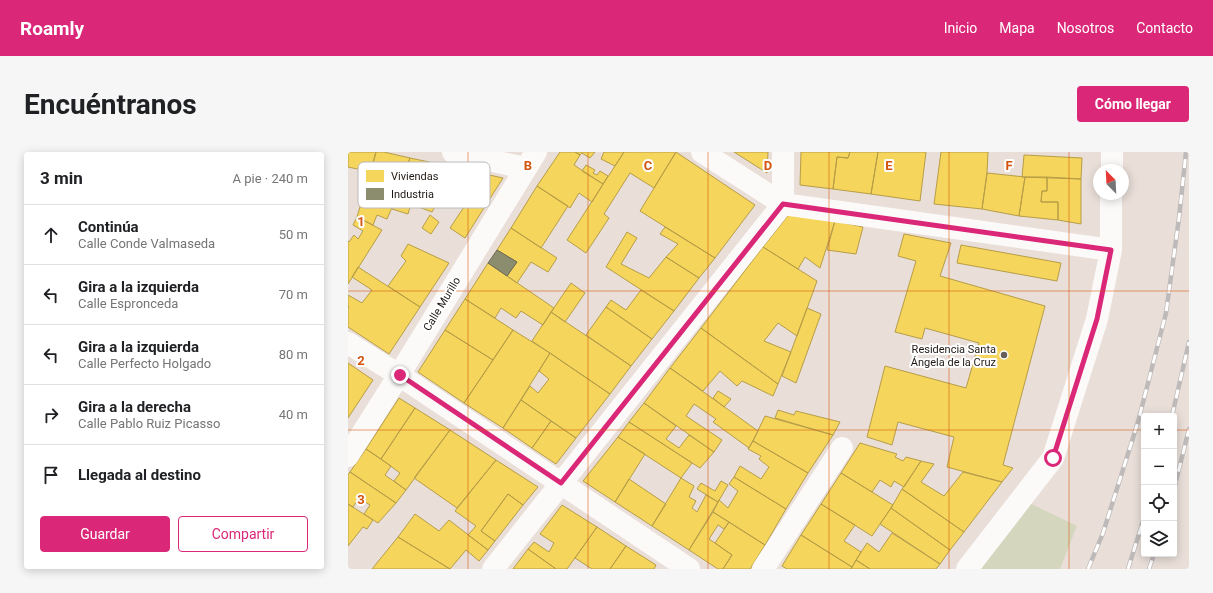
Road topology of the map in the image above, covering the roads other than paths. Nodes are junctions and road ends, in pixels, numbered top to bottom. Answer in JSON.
{"nodes":[{"id":1,"x":454,"y":152,"type":"edge"},
{"id":2,"x":702,"y":152,"type":"edge"},
{"id":3,"x":783,"y":152,"type":"edge"},
{"id":4,"x":1112,"y":152,"type":"edge"},
{"id":5,"x":531,"y":160,"type":"edge"},
{"id":6,"x":1112,"y":164,"type":"edge"},
{"id":7,"x":1111,"y":200,"type":"edge"},
{"id":8,"x":783,"y":204,"type":"junction"},
{"id":9,"x":1111,"y":250,"type":"junction"},
{"id":10,"x":348,"y":343,"type":"edge"},
{"id":11,"x":400,"y":375,"type":"junction"},
{"id":12,"x":842,"y":448,"type":"dead end"},
{"id":13,"x":348,"y":456,"type":"edge"},
{"id":14,"x":561,"y":483,"type":"junction"},
{"id":15,"x":493,"y":569,"type":"edge"},
{"id":16,"x":689,"y":569,"type":"edge"},
{"id":17,"x":763,"y":569,"type":"edge"},
{"id":18,"x":967,"y":569,"type":"edge"}],
"edges":[{"from":1,"to":5,"type":"street"},
{"from":2,"to":8,"type":"street"},
{"from":3,"to":8,"type":"street"},
{"from":4,"to":6,"type":"street"},
{"from":5,"to":11,"type":"street","name":"Calle Murillo"},
{"from":7,"to":9,"type":"street"},
{"from":8,"to":9,"type":"street"},
{"from":8,"to":14,"type":"street"},
{"from":9,"to":18,"type":"street"},
{"from":10,"to":11,"type":"street"},
{"from":11,"to":13,"type":"street","name":"Calle Murillo"},
{"from":11,"to":14,"type":"street"},
{"from":12,"to":17,"type":"street"},
{"from":14,"to":15,"type":"street"},
{"from":14,"to":16,"type":"street"}]}
